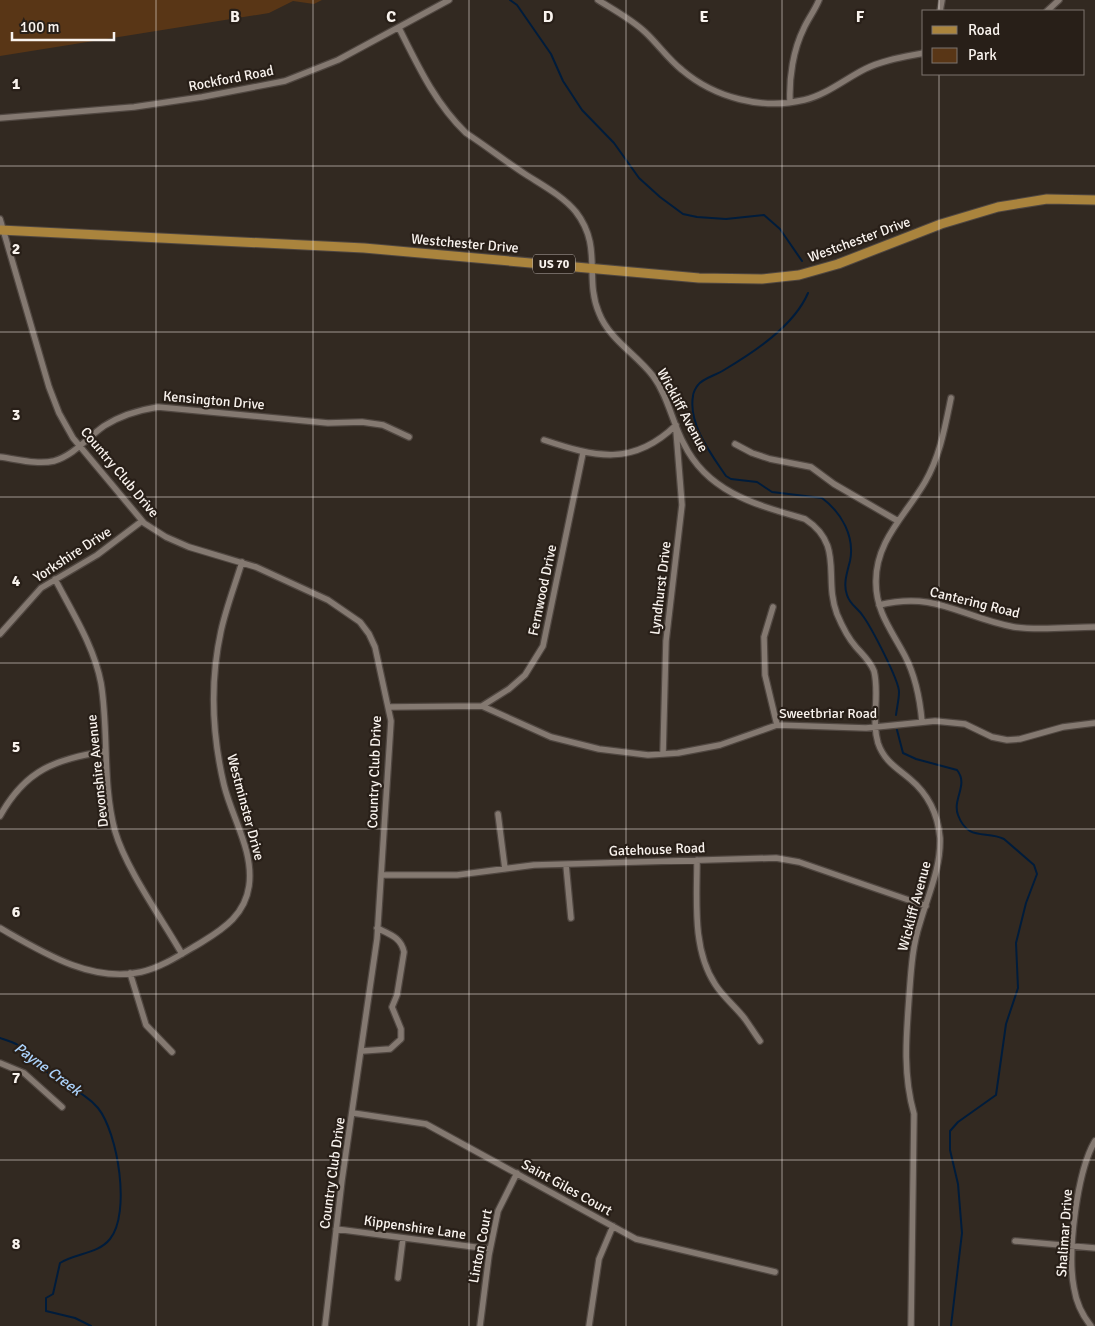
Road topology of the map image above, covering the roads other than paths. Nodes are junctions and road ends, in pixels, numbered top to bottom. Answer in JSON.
{"nodes":[{"id":1,"x":449,"y":0,"type":"edge"},
{"id":2,"x":598,"y":0,"type":"edge"},
{"id":3,"x":819,"y":0,"type":"edge"},
{"id":4,"x":1059,"y":0,"type":"edge"},
{"id":5,"x":1047,"y":10,"type":"edge"},
{"id":6,"x":399,"y":28,"type":"junction"},
{"id":7,"x":922,"y":53,"type":"edge"},
{"id":8,"x":790,"y":102,"type":"junction"},
{"id":9,"x":0,"y":118,"type":"edge"},
{"id":10,"x":1095,"y":200,"type":"edge"},
{"id":11,"x":0,"y":219,"type":"edge"},
{"id":12,"x":2,"y":230,"type":"edge"},
{"id":13,"x":592,"y":267,"type":"junction"},
{"id":14,"x":951,"y":398,"type":"dead end"},
{"id":15,"x":676,"y":425,"type":"junction"},
{"id":16,"x":409,"y":437,"type":"dead end"},
{"id":17,"x":544,"y":440,"type":"dead end"},
{"id":18,"x":735,"y":444,"type":"dead end"},
{"id":19,"x":80,"y":446,"type":"junction"},
{"id":20,"x":582,"y":453,"type":"junction"},
{"id":21,"x":0,"y":457,"type":"edge"},
{"id":22,"x":142,"y":521,"type":"junction"},
{"id":23,"x":898,"y":521,"type":"junction"},
{"id":24,"x":242,"y":562,"type":"junction"},
{"id":25,"x":56,"y":579,"type":"junction"},
{"id":26,"x":879,"y":605,"type":"junction"},
{"id":27,"x":773,"y":607,"type":"dead end"},
{"id":28,"x":1095,"y":627,"type":"edge"},
{"id":29,"x":0,"y":634,"type":"edge"},
{"id":30,"x":482,"y":706,"type":"junction"},
{"id":31,"x":389,"y":707,"type":"junction"},
{"id":32,"x":922,"y":722,"type":"junction"},
{"id":33,"x":1095,"y":723,"type":"edge"},
{"id":34,"x":777,"y":724,"type":"junction"},
{"id":35,"x":876,"y":726,"type":"junction"},
{"id":36,"x":105,"y":751,"type":"junction"},
{"id":37,"x":663,"y":754,"type":"junction"},
{"id":38,"x":498,"y":814,"type":"dead end"},
{"id":39,"x":0,"y":816,"type":"edge"},
{"id":40,"x":697,"y":860,"type":"junction"},
{"id":41,"x":566,"y":865,"type":"junction"},
{"id":42,"x":505,"y":869,"type":"junction"},
{"id":43,"x":382,"y":875,"type":"junction"},
{"id":44,"x":926,"y":906,"type":"junction"},
{"id":45,"x":571,"y":918,"type":"dead end"},
{"id":46,"x":0,"y":928,"type":"edge"},
{"id":47,"x":377,"y":928,"type":"junction"},
{"id":48,"x":182,"y":954,"type":"junction"},
{"id":49,"x":130,"y":973,"type":"junction"},
{"id":50,"x":760,"y":1042,"type":"dead end"},
{"id":51,"x":362,"y":1051,"type":"junction"},
{"id":52,"x":172,"y":1052,"type":"dead end"},
{"id":53,"x":0,"y":1063,"type":"edge"},
{"id":54,"x":62,"y":1107,"type":"dead end"},
{"id":55,"x":353,"y":1113,"type":"junction"},
{"id":56,"x":1095,"y":1141,"type":"edge"},
{"id":57,"x":517,"y":1174,"type":"junction"},
{"id":58,"x":613,"y":1226,"type":"junction"},
{"id":59,"x":336,"y":1229,"type":"junction"},
{"id":60,"x":403,"y":1238,"type":"junction"},
{"id":61,"x":1015,"y":1241,"type":"dead end"},
{"id":62,"x":1073,"y":1247,"type":"junction"},
{"id":63,"x":1095,"y":1248,"type":"edge"},
{"id":64,"x":490,"y":1249,"type":"junction"},
{"id":65,"x":775,"y":1272,"type":"dead end"},
{"id":66,"x":398,"y":1278,"type":"dead end"},
{"id":67,"x":1088,"y":1325,"type":"edge"},
{"id":68,"x":325,"y":1326,"type":"edge"},
{"id":69,"x":480,"y":1326,"type":"edge"},
{"id":70,"x":589,"y":1326,"type":"edge"},
{"id":71,"x":911,"y":1326,"type":"edge"}],
"edges":[{"from":1,"to":6,"type":"street","name":"Rockford Road"},
{"from":2,"to":8,"type":"street"},
{"from":3,"to":8,"type":"street"},
{"from":4,"to":5,"type":"street"},
{"from":6,"to":9,"type":"street","name":"Rockford Road"},
{"from":6,"to":13,"type":"street","name":"Wickliff Avenue"},
{"from":7,"to":8,"type":"street"},
{"from":10,"to":13,"type":"main road","name":"Westchester Drive","number":"US 70"},
{"from":11,"to":12,"type":"street","name":"Country Club Drive"},
{"from":12,"to":13,"type":"main road","name":"Westchester Drive","number":"US 70"},
{"from":12,"to":19,"type":"street","name":"Country Club Drive"},
{"from":13,"to":15,"type":"street","name":"Wickliff Avenue"},
{"from":14,"to":23,"type":"street"},
{"from":15,"to":20,"type":"street"},
{"from":15,"to":35,"type":"street","name":"Wickliff Avenue"},
{"from":15,"to":37,"type":"street","name":"Lyndhurst Drive"},
{"from":16,"to":19,"type":"street","name":"Kensington Drive"},
{"from":17,"to":20,"type":"street"},
{"from":18,"to":23,"type":"street"},
{"from":19,"to":21,"type":"street","name":"Kensington Drive"},
{"from":19,"to":22,"type":"street","name":"Country Club Drive"},
{"from":20,"to":30,"type":"street","name":"Fernwood Drive"},
{"from":22,"to":24,"type":"street","name":"Country Club Drive"},
{"from":22,"to":25,"type":"street","name":"Yorkshire Drive"},
{"from":23,"to":26,"type":"street"},
{"from":24,"to":31,"type":"street","name":"Country Club Drive"},
{"from":24,"to":48,"type":"street","name":"Westminster Drive"},
{"from":25,"to":29,"type":"street","name":"Yorkshire Drive"},
{"from":25,"to":36,"type":"street","name":"Devonshire Avenue"},
{"from":26,"to":28,"type":"street","name":"Cantering Road"},
{"from":26,"to":32,"type":"street"},
{"from":27,"to":34,"type":"street"},
{"from":30,"to":31,"type":"street","name":"Sweetbriar Road"},
{"from":30,"to":37,"type":"street","name":"Sweetbriar Road"},
{"from":31,"to":43,"type":"street","name":"Country Club Drive"},
{"from":32,"to":33,"type":"street","name":"Sweetbriar Road"},
{"from":32,"to":35,"type":"street","name":"Sweetbriar Road"},
{"from":34,"to":35,"type":"street","name":"Sweetbriar Road"},
{"from":34,"to":37,"type":"street","name":"Sweetbriar Road"},
{"from":35,"to":44,"type":"street","name":"Wickliff Avenue"},
{"from":36,"to":39,"type":"street"},
{"from":36,"to":48,"type":"street","name":"Devonshire Avenue"},
{"from":38,"to":42,"type":"street"},
{"from":40,"to":41,"type":"street","name":"Gatehouse Road"},
{"from":40,"to":44,"type":"street","name":"Gatehouse Road"},
{"from":40,"to":50,"type":"street"},
{"from":41,"to":42,"type":"street","name":"Gatehouse Road"},
{"from":41,"to":45,"type":"street"},
{"from":42,"to":43,"type":"street","name":"Gatehouse Road"},
{"from":43,"to":47,"type":"street","name":"Country Club Drive"},
{"from":44,"to":71,"type":"street","name":"Wickliff Avenue"},
{"from":46,"to":49,"type":"street","name":"Westminster Drive"},
{"from":47,"to":51,"type":"street","name":"Country Club Drive"},
{"from":47,"to":51,"type":"street"},
{"from":48,"to":49,"type":"street","name":"Westminster Drive"},
{"from":49,"to":52,"type":"street"},
{"from":51,"to":55,"type":"street","name":"Country Club Drive"},
{"from":53,"to":54,"type":"street"},
{"from":55,"to":57,"type":"street","name":"Saint Giles Court"},
{"from":55,"to":59,"type":"street","name":"Country Club Drive"},
{"from":56,"to":62,"type":"street","name":"Shalimar Drive"},
{"from":57,"to":58,"type":"street","name":"Saint Giles Court"},
{"from":57,"to":64,"type":"street","name":"Linton Court"},
{"from":58,"to":65,"type":"street","name":"Saint Giles Court"},
{"from":58,"to":70,"type":"street"},
{"from":59,"to":60,"type":"street","name":"Kippenshire Lane"},
{"from":59,"to":68,"type":"street","name":"Country Club Drive"},
{"from":60,"to":64,"type":"street","name":"Kippenshire Lane"},
{"from":60,"to":66,"type":"street"},
{"from":61,"to":62,"type":"street"},
{"from":62,"to":63,"type":"street"},
{"from":62,"to":67,"type":"street","name":"Shalimar Drive"},
{"from":64,"to":69,"type":"street","name":"Linton Court"}]}
